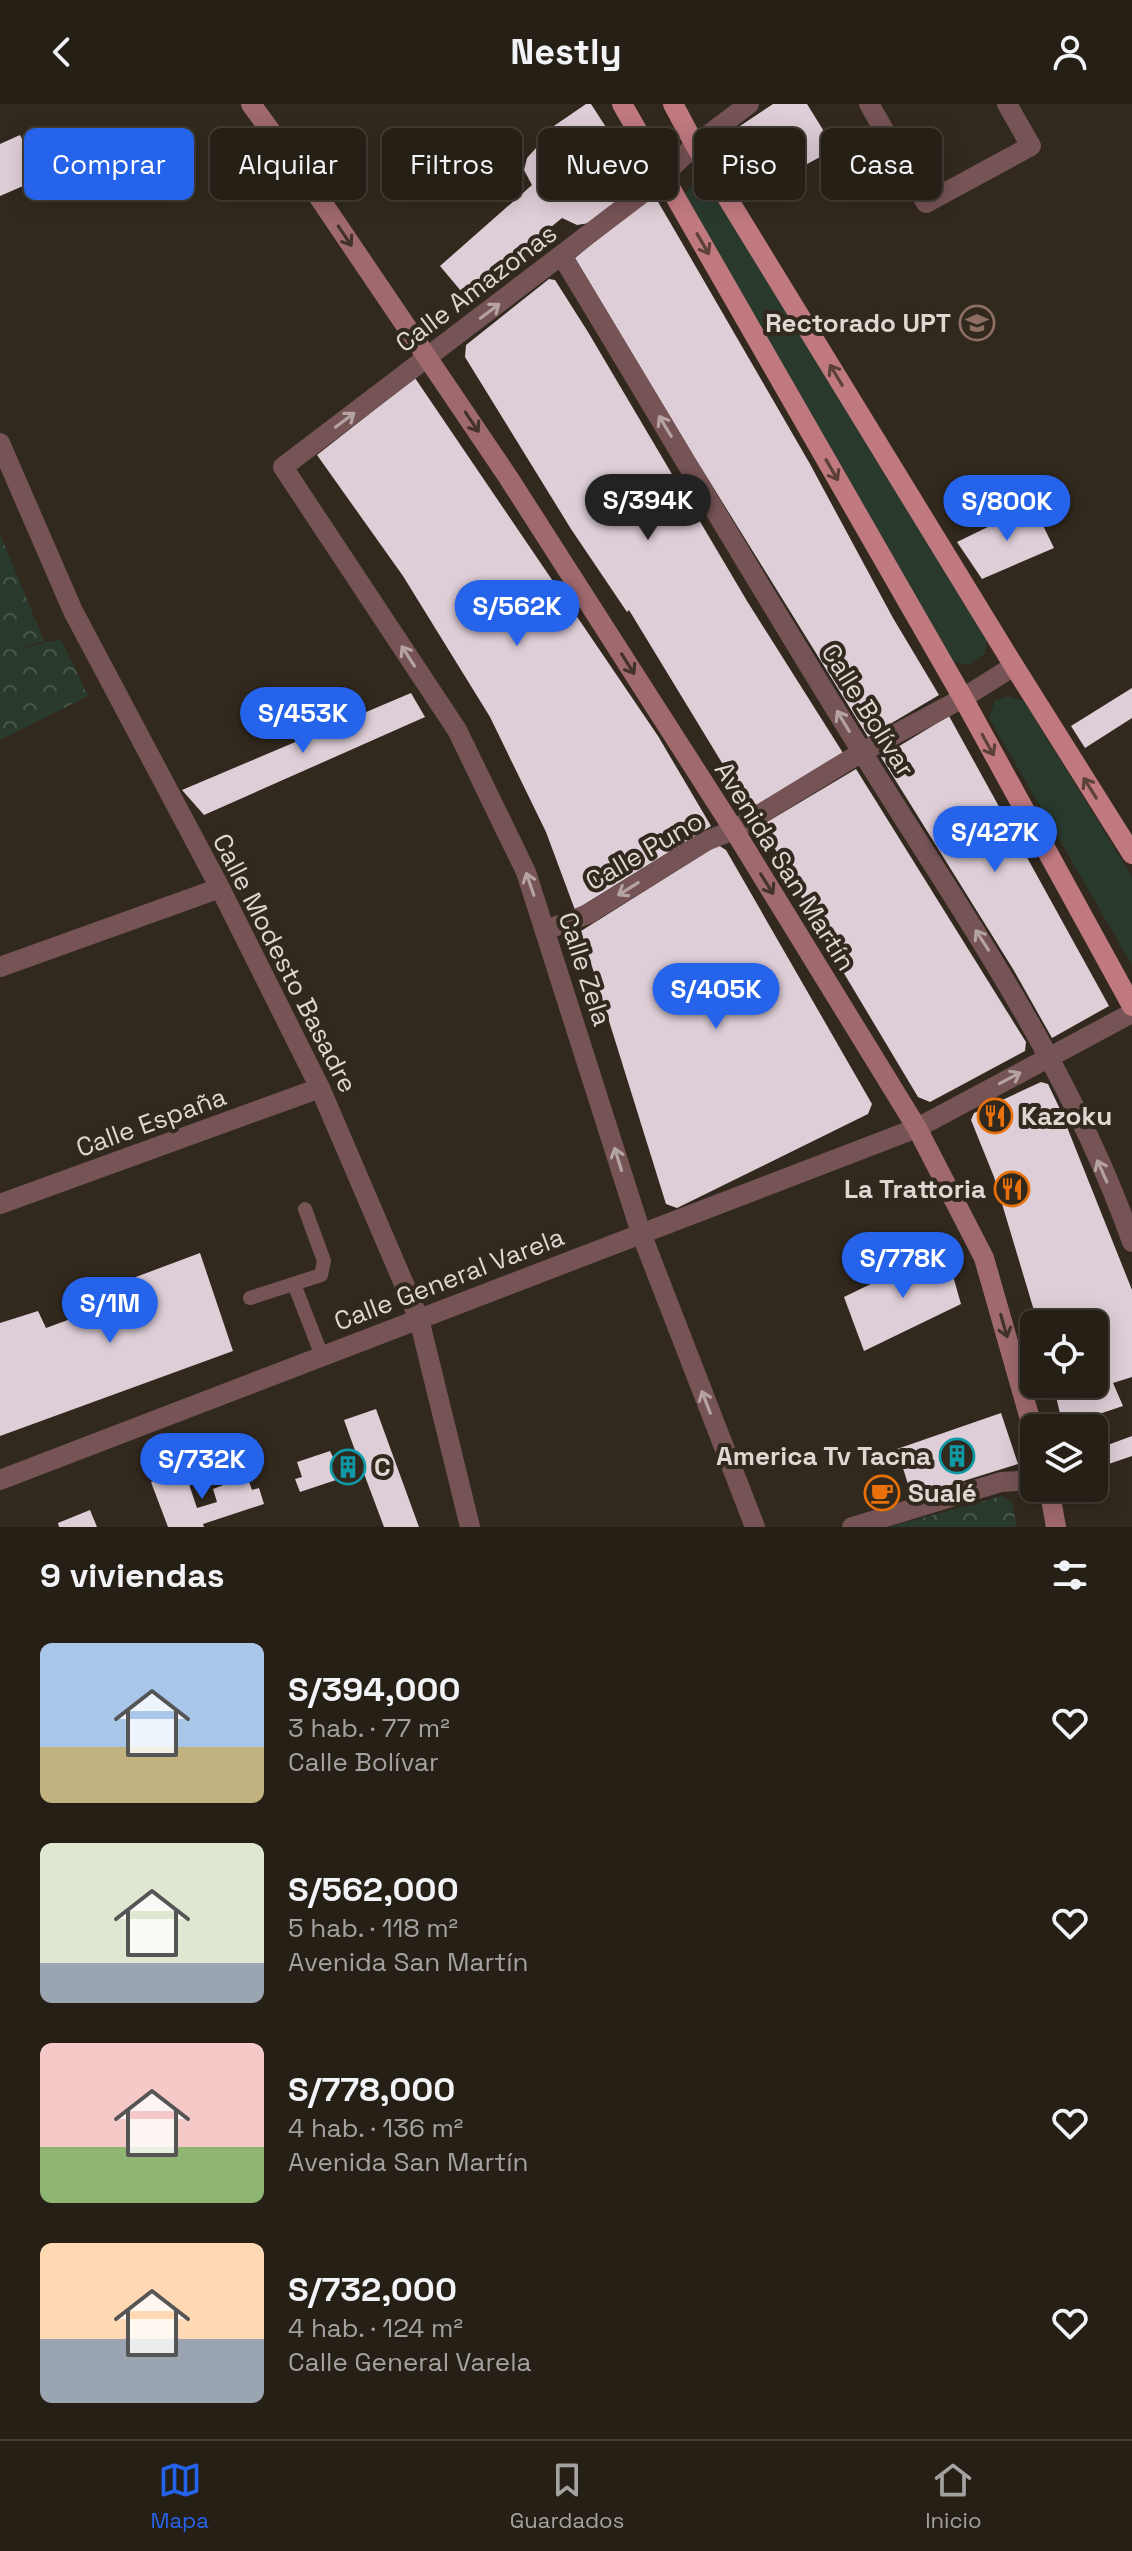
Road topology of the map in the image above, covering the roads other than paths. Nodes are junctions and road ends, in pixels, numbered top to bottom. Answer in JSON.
{"nodes":[{"id":1,"x":251,"y":104,"type":"edge"},
{"id":2,"x":622,"y":104,"type":"edge"},
{"id":3,"x":673,"y":104,"type":"edge"},
{"id":4,"x":749,"y":104,"type":"edge"},
{"id":5,"x":869,"y":104,"type":"edge"},
{"id":6,"x":1007,"y":104,"type":"edge"},
{"id":7,"x":636,"y":128,"type":"edge"},
{"id":8,"x":717,"y":128,"type":"edge"},
{"id":9,"x":694,"y":143,"type":"edge"},
{"id":10,"x":694,"y":146,"type":"edge"},
{"id":11,"x":678,"y":163,"type":"edge"},
{"id":12,"x":634,"y":200,"type":"edge"},
{"id":13,"x":677,"y":200,"type":"edge"},
{"id":14,"x":729,"y":200,"type":"edge"},
{"id":15,"x":562,"y":256,"type":"junction"},
{"id":16,"x":428,"y":358,"type":"junction"},
{"id":17,"x":0,"y":443,"type":"edge"},
{"id":18,"x":283,"y":467,"type":"joint"},
{"id":19,"x":1014,"y":666,"type":"junction"},
{"id":20,"x":963,"y":698,"type":"junction"},
{"id":21,"x":862,"y":752,"type":"junction"},
{"id":22,"x":734,"y":830,"type":"junction"},
{"id":23,"x":1131,"y":850,"type":"edge"},
{"id":24,"x":220,"y":888,"type":"junction"},
{"id":25,"x":546,"y":930,"type":"junction"},
{"id":26,"x":0,"y":967,"type":"edge"},
{"id":27,"x":1132,"y":1006,"type":"edge"},
{"id":28,"x":1132,"y":1013,"type":"edge"},
{"id":29,"x":1049,"y":1057,"type":"junction"},
{"id":30,"x":320,"y":1088,"type":"junction"},
{"id":31,"x":917,"y":1128,"type":"junction"},
{"id":32,"x":0,"y":1204,"type":"edge"},
{"id":33,"x":305,"y":1209,"type":"dead end"},
{"id":34,"x":641,"y":1233,"type":"junction"},
{"id":35,"x":1132,"y":1242,"type":"edge"},
{"id":36,"x":294,"y":1284,"type":"junction"},
{"id":37,"x":250,"y":1298,"type":"dead end"},
{"id":38,"x":419,"y":1319,"type":"junction"},
{"id":39,"x":322,"y":1356,"type":"junction"},
{"id":40,"x":1029,"y":1414,"type":"edge"},
{"id":41,"x":0,"y":1480,"type":"edge"},
{"id":42,"x":1020,"y":1481,"type":"edge"},
{"id":43,"x":1052,"y":1502,"type":"edge"},
{"id":44,"x":470,"y":1527,"type":"edge"},
{"id":45,"x":755,"y":1527,"type":"edge"},
{"id":46,"x":852,"y":1527,"type":"edge"},
{"id":47,"x":1056,"y":1527,"type":"edge"}],
"edges":[{"from":1,"to":16,"type":"street","name":"Avenida San Martín","one_way":true},
{"from":2,"to":7,"type":"main road"},
{"from":3,"to":9,"type":"main road"},
{"from":4,"to":8,"type":"street","name":"Calle Amazonas"},
{"from":5,"to":6,"type":"street"},
{"from":10,"to":11,"type":"street","name":"Calle Amazonas"},
{"from":12,"to":15,"type":"street","name":"Calle Amazonas"},
{"from":13,"to":20,"type":"main road","one_way":true},
{"from":19,"to":14,"type":"main road","one_way":true},
{"from":16,"to":15,"type":"street","name":"Calle Amazonas","one_way":true},
{"from":21,"to":15,"type":"street","name":"Calle Bolívar","one_way":true},
{"from":18,"to":16,"type":"street","name":"Calle Amazonas","one_way":true},
{"from":16,"to":22,"type":"street","name":"Avenida San Martín","one_way":true},
{"from":17,"to":24,"type":"street","name":"Calle Modesto Basadre"},
{"from":25,"to":18,"type":"street","name":"Calle Zela","one_way":true},
{"from":19,"to":20,"type":"street","name":"Calle Puno"},
{"from":23,"to":19,"type":"main road","one_way":true},
{"from":20,"to":21,"type":"street","name":"Calle Puno"},
{"from":20,"to":27,"type":"main road","one_way":true},
{"from":21,"to":22,"type":"street","name":"Calle Puno"},
{"from":29,"to":21,"type":"street","name":"Calle Bolívar","one_way":true},
{"from":22,"to":25,"type":"street","name":"Calle Puno","one_way":true},
{"from":22,"to":31,"type":"street","name":"Avenida San Martín","one_way":true},
{"from":24,"to":26,"type":"street"},
{"from":24,"to":30,"type":"street","name":"Calle Modesto Basadre"},
{"from":34,"to":25,"type":"street","name":"Calle Zela","one_way":true},
{"from":28,"to":29,"type":"street","name":"Calle General Varela"},
{"from":31,"to":29,"type":"street","name":"Calle General Varela","one_way":true},
{"from":35,"to":29,"type":"street","name":"Calle Bolívar","one_way":true},
{"from":30,"to":32,"type":"street","name":"Calle España"},
{"from":30,"to":38,"type":"street","name":"Calle Modesto Basadre"},
{"from":31,"to":34,"type":"street","name":"Calle General Varela"},
{"from":31,"to":40,"type":"street","name":"Avenida San Martín","one_way":true},
{"from":33,"to":36,"type":"lane"},
{"from":34,"to":38,"type":"street","name":"Calle General Varela"},
{"from":45,"to":34,"type":"street","name":"Calle Zela","one_way":true},
{"from":36,"to":37,"type":"lane"},
{"from":36,"to":39,"type":"lane"},
{"from":38,"to":39,"type":"street","name":"Calle General Varela"},
{"from":38,"to":44,"type":"street","name":"Calle Modesto Basadre"},
{"from":39,"to":41,"type":"street","name":"Calle General Varela"},
{"from":42,"to":46,"type":"street"},
{"from":43,"to":47,"type":"street"}]}
